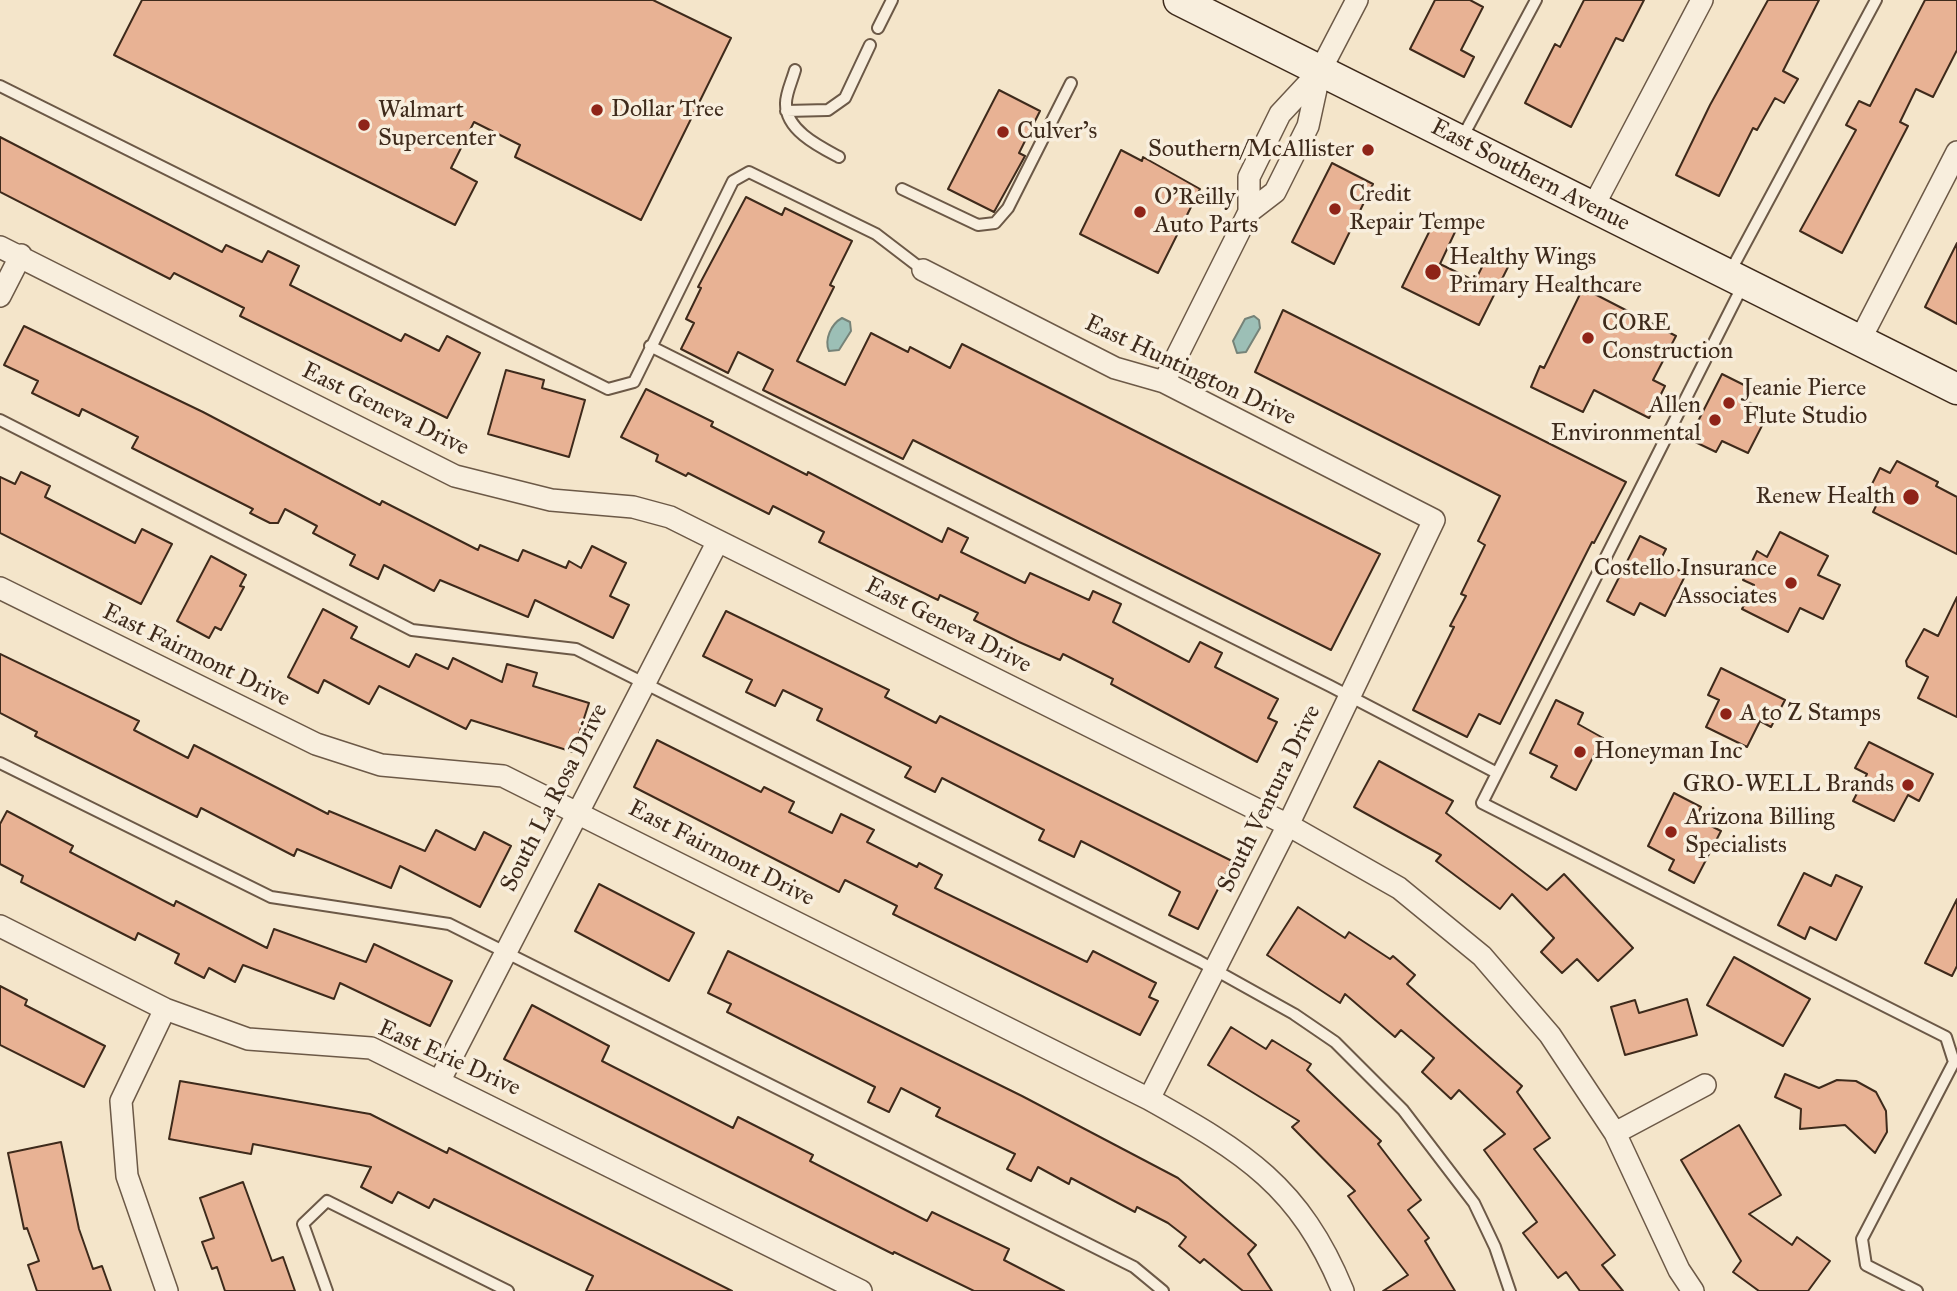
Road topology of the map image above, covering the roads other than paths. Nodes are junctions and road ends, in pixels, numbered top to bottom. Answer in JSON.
{"nodes":[{"id":1,"x":892,"y":0,"type":"edge"},
{"id":2,"x":1178,"y":0,"type":"edge"},
{"id":3,"x":1357,"y":0,"type":"edge"},
{"id":4,"x":1536,"y":0,"type":"edge"},
{"id":5,"x":1702,"y":0,"type":"edge"},
{"id":6,"x":1876,"y":0,"type":"edge"},
{"id":7,"x":878,"y":28,"type":"dead end"},
{"id":8,"x":870,"y":45,"type":"dead end"},
{"id":9,"x":795,"y":70,"type":"dead end"},
{"id":10,"x":1320,"y":71,"type":"junction"},
{"id":11,"x":1071,"y":83,"type":"dead end"},
{"id":12,"x":0,"y":86,"type":"edge"},
{"id":13,"x":786,"y":111,"type":"junction"},
{"id":14,"x":1461,"y":141,"type":"junction"},
{"id":15,"x":1957,"y":152,"type":"edge"},
{"id":16,"x":839,"y":158,"type":"dead end"},
{"id":17,"x":902,"y":189,"type":"dead end"},
{"id":18,"x":1593,"y":207,"type":"junction"},
{"id":19,"x":1249,"y":212,"type":"junction"},
{"id":20,"x":0,"y":247,"type":"edge"},
{"id":21,"x":21,"y":255,"type":"junction"},
{"id":22,"x":923,"y":270,"type":"joint"},
{"id":23,"x":1736,"y":278,"type":"junction"},
{"id":24,"x":0,"y":296,"type":"edge"},
{"id":25,"x":1860,"y":340,"type":"junction"},
{"id":26,"x":650,"y":346,"type":"junction"},
{"id":27,"x":1164,"y":382,"type":"junction"},
{"id":28,"x":1957,"y":389,"type":"edge"},
{"id":29,"x":0,"y":420,"type":"edge"},
{"id":30,"x":1434,"y":520,"type":"joint"},
{"id":31,"x":718,"y":541,"type":"junction"},
{"id":32,"x":0,"y":588,"type":"edge"},
{"id":33,"x":644,"y":682,"type":"junction"},
{"id":34,"x":1350,"y":696,"type":"junction"},
{"id":35,"x":0,"y":763,"type":"edge"},
{"id":36,"x":1497,"y":773,"type":"junction"},
{"id":37,"x":577,"y":811,"type":"junction"},
{"id":38,"x":1288,"y":825,"type":"junction"},
{"id":39,"x":0,"y":926,"type":"edge"},
{"id":40,"x":505,"y":952,"type":"junction"},
{"id":41,"x":1215,"y":969,"type":"junction"},
{"id":42,"x":165,"y":1009,"type":"junction"},
{"id":43,"x":440,"y":1080,"type":"junction"},
{"id":44,"x":1705,"y":1084,"type":"dead end"},
{"id":45,"x":1149,"y":1099,"type":"junction"},
{"id":46,"x":1615,"y":1133,"type":"junction"},
{"id":47,"x":167,"y":1291,"type":"edge"},
{"id":48,"x":327,"y":1291,"type":"edge"},
{"id":49,"x":508,"y":1291,"type":"edge"},
{"id":50,"x":861,"y":1291,"type":"edge"},
{"id":51,"x":1163,"y":1291,"type":"edge"},
{"id":52,"x":1343,"y":1291,"type":"edge"},
{"id":53,"x":1510,"y":1291,"type":"edge"},
{"id":54,"x":1693,"y":1291,"type":"edge"},
{"id":55,"x":1917,"y":1291,"type":"edge"}],
"edges":[{"from":1,"to":7,"type":"lane"},
{"from":2,"to":10,"type":"main road","name":"East Southern Avenue"},
{"from":3,"to":10,"type":"street"},
{"from":4,"to":14,"type":"lane"},
{"from":5,"to":18,"type":"street"},
{"from":6,"to":23,"type":"lane"},
{"from":8,"to":13,"type":"lane"},
{"from":9,"to":13,"type":"lane"},
{"from":10,"to":14,"type":"main road","name":"East Southern Avenue"},
{"from":10,"to":19,"type":"street"},
{"from":10,"to":19,"type":"street"},
{"from":11,"to":17,"type":"lane"},
{"from":12,"to":26,"type":"lane"},
{"from":13,"to":16,"type":"lane"},
{"from":14,"to":18,"type":"main road","name":"East Southern Avenue"},
{"from":15,"to":25,"type":"street"},
{"from":18,"to":23,"type":"main road","name":"East Southern Avenue"},
{"from":19,"to":27,"type":"street"},
{"from":20,"to":21,"type":"street","name":"East Geneva Drive"},
{"from":21,"to":24,"type":"street"},
{"from":21,"to":31,"type":"street","name":"East Geneva Drive"},
{"from":22,"to":26,"type":"lane"},
{"from":22,"to":27,"type":"street","name":"East Huntington Drive"},
{"from":23,"to":25,"type":"main road","name":"East Southern Avenue"},
{"from":23,"to":36,"type":"lane"},
{"from":25,"to":28,"type":"main road","name":"East Southern Avenue"},
{"from":26,"to":34,"type":"lane"},
{"from":27,"to":30,"type":"street","name":"East Huntington Drive"},
{"from":29,"to":33,"type":"lane"},
{"from":30,"to":34,"type":"street","name":"South Ventura Drive"},
{"from":31,"to":33,"type":"street","name":"South La Rosa Drive"},
{"from":31,"to":38,"type":"street","name":"East Geneva Drive"},
{"from":32,"to":37,"type":"street","name":"East Fairmont Drive"},
{"from":33,"to":37,"type":"street","name":"South La Rosa Drive"},
{"from":33,"to":41,"type":"lane"},
{"from":34,"to":36,"type":"lane"},
{"from":34,"to":38,"type":"street","name":"South Ventura Drive"},
{"from":35,"to":40,"type":"lane"},
{"from":36,"to":55,"type":"lane"},
{"from":37,"to":40,"type":"street","name":"South La Rosa Drive"},
{"from":37,"to":45,"type":"street","name":"East Fairmont Drive"},
{"from":38,"to":41,"type":"street","name":"South Ventura Drive"},
{"from":38,"to":46,"type":"street","name":"East Geneva Drive"},
{"from":39,"to":42,"type":"street","name":"East Erie Drive"},
{"from":40,"to":43,"type":"street","name":"South La Rosa Drive"},
{"from":40,"to":51,"type":"lane"},
{"from":41,"to":45,"type":"street","name":"South Ventura Drive"},
{"from":41,"to":53,"type":"lane"},
{"from":42,"to":43,"type":"street","name":"East Erie Drive"},
{"from":42,"to":47,"type":"street"},
{"from":43,"to":50,"type":"street","name":"East Erie Drive"},
{"from":44,"to":46,"type":"street"},
{"from":45,"to":52,"type":"street","name":"East Fairmont Drive"},
{"from":46,"to":54,"type":"street","name":"East Geneva Drive"},
{"from":48,"to":49,"type":"lane"}]}
